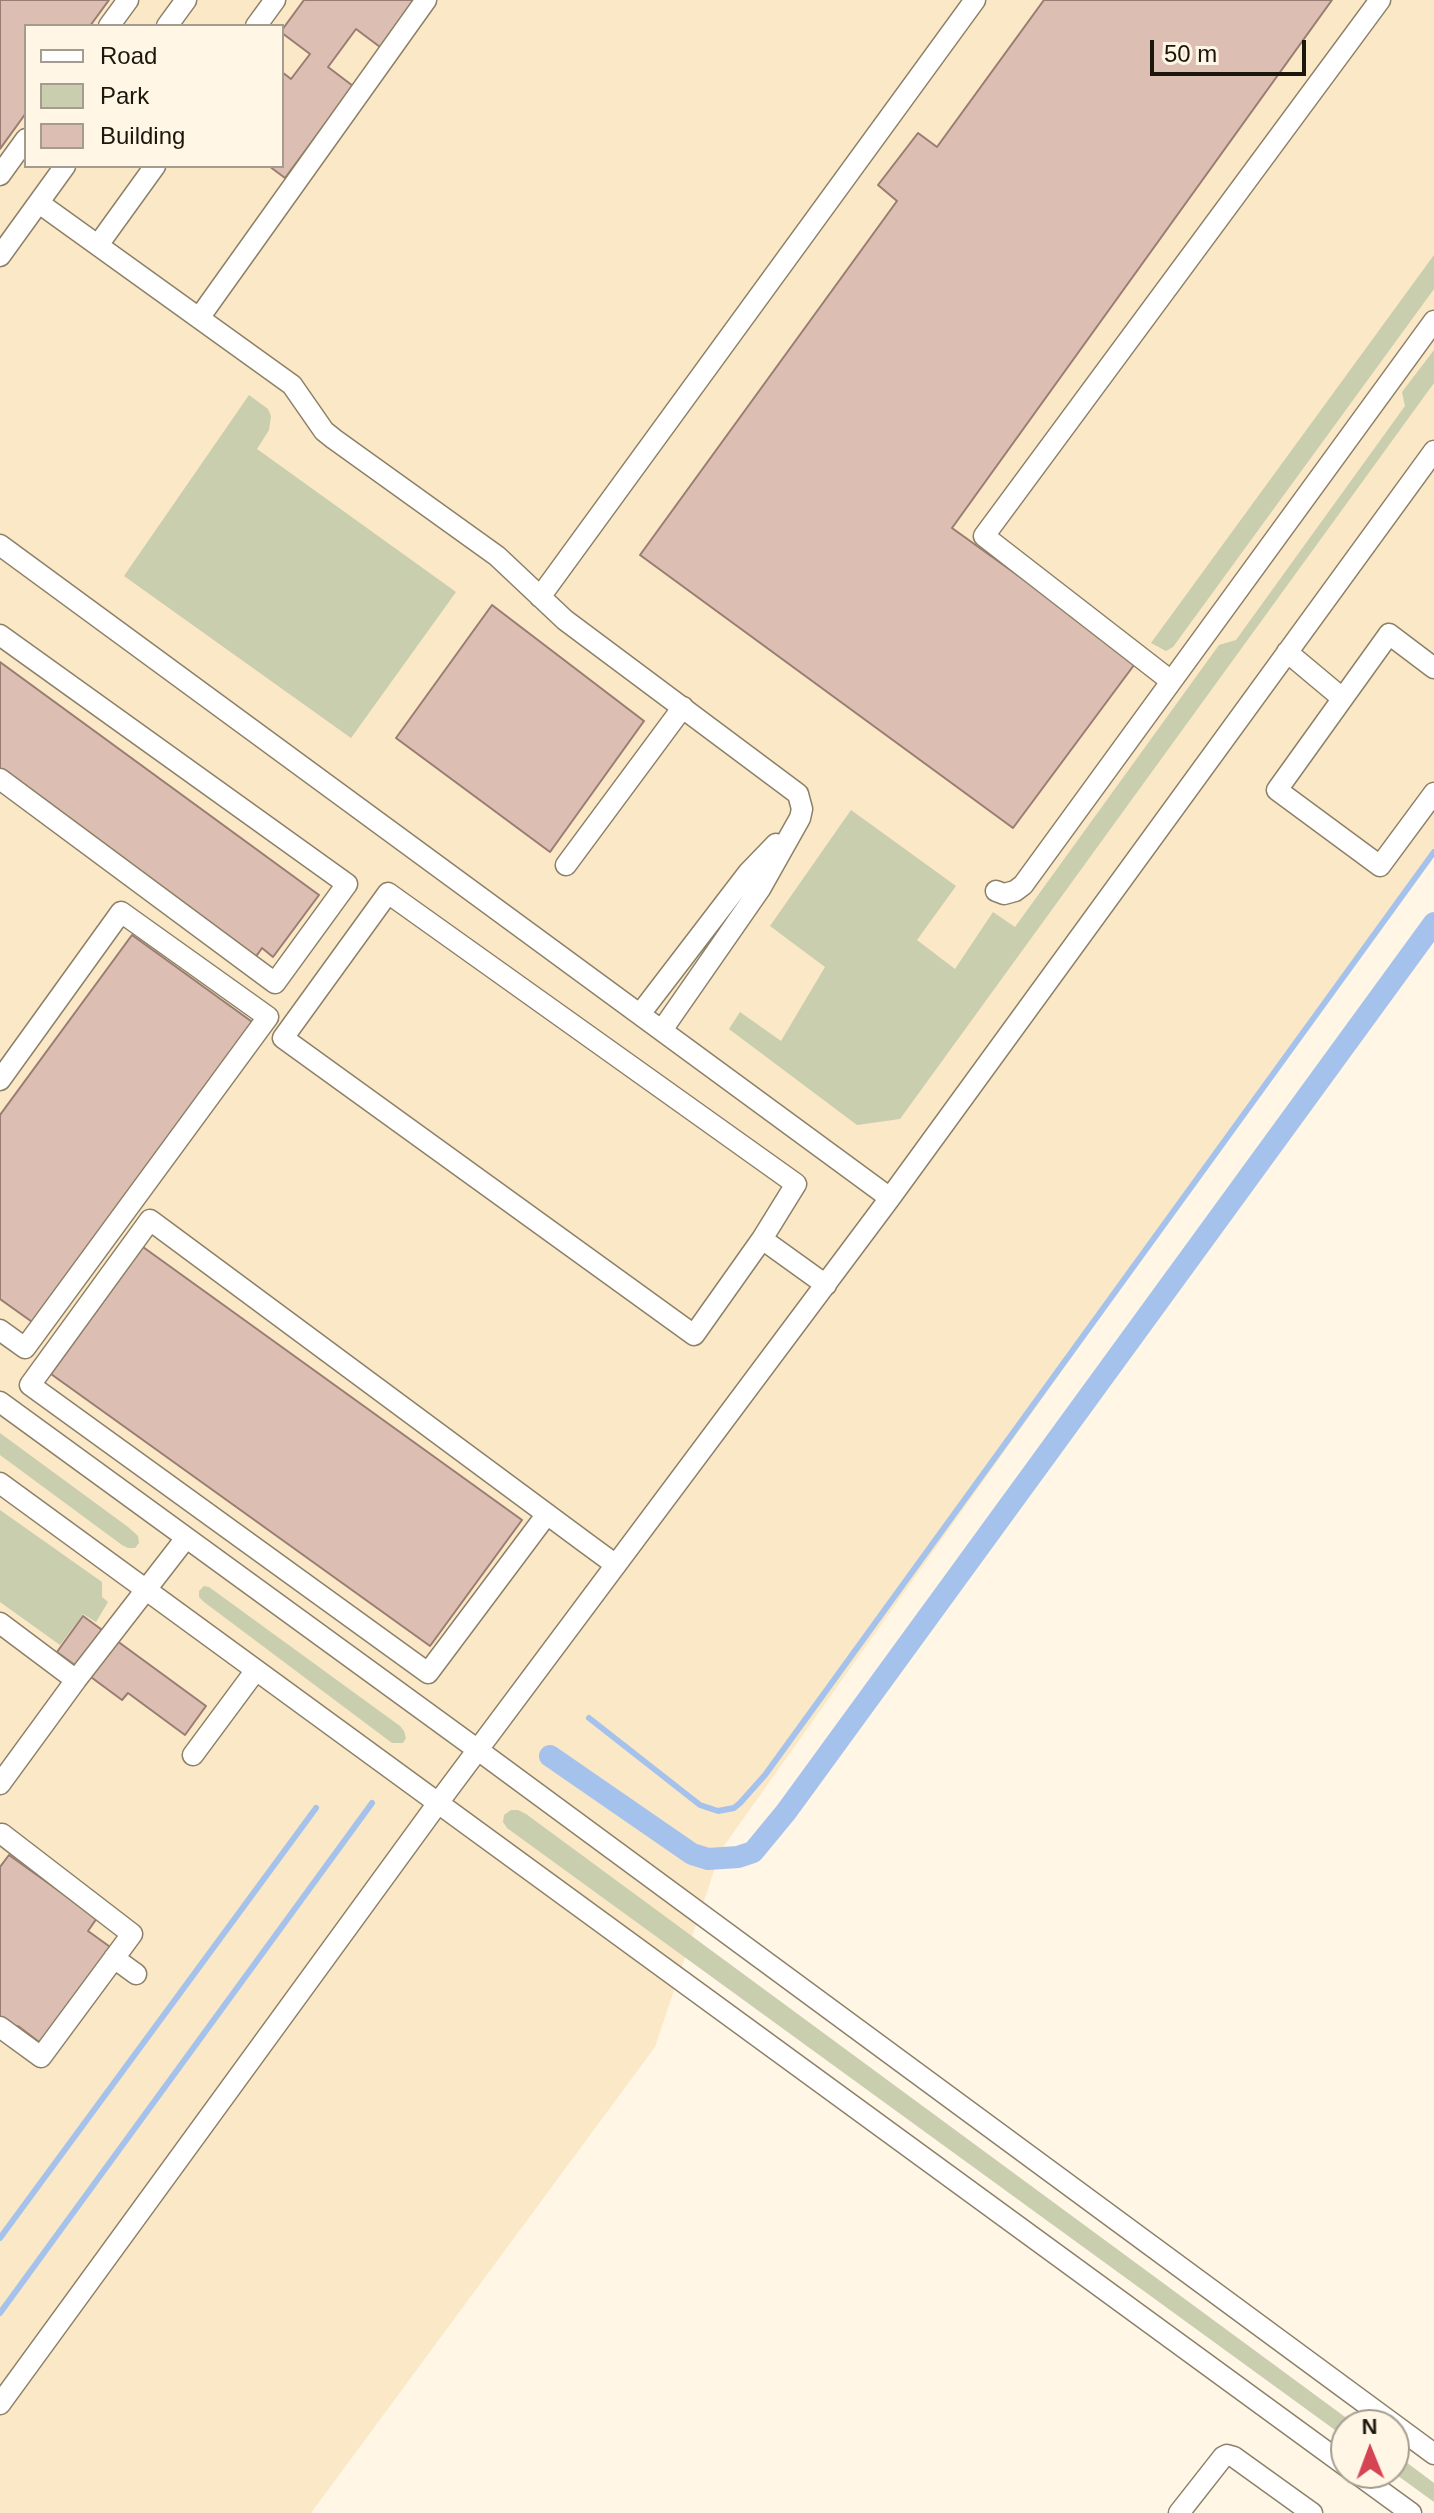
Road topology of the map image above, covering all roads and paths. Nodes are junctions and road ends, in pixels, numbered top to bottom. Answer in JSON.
{"nodes":[{"id":1,"x":128,"y":0,"type":"edge"},
{"id":2,"x":186,"y":0,"type":"edge"},
{"id":3,"x":275,"y":0,"type":"edge"},
{"id":4,"x":426,"y":0,"type":"edge"},
{"id":5,"x":975,"y":0,"type":"edge"},
{"id":6,"x":1380,"y":0,"type":"edge"},
{"id":7,"x":110,"y":24,"type":"edge"},
{"id":8,"x":168,"y":24,"type":"edge"},
{"id":9,"x":257,"y":24,"type":"edge"},
{"id":10,"x":24,"y":142,"type":"edge"},
{"id":11,"x":64,"y":168,"type":"edge"},
{"id":12,"x":154,"y":168,"type":"edge"},
{"id":13,"x":0,"y":175,"type":"edge"},
{"id":14,"x":39,"y":203,"type":"junction"},
{"id":15,"x":98,"y":245,"type":"junction"},
{"id":16,"x":0,"y":256,"type":"edge"},
{"id":17,"x":199,"y":318,"type":"junction"},
{"id":18,"x":1434,"y":321,"type":"edge"},
{"id":19,"x":1434,"y":451,"type":"edge"},
{"id":20,"x":0,"y":545,"type":"edge"},
{"id":21,"x":540,"y":597,"type":"junction"},
{"id":22,"x":0,"y":635,"type":"edge"},
{"id":23,"x":1287,"y":652,"type":"junction"},
{"id":24,"x":1434,"y":668,"type":"edge"},
{"id":25,"x":1171,"y":681,"type":"junction"},
{"id":26,"x":1342,"y":698,"type":"junction"},
{"id":27,"x":683,"y":707,"type":"junction"},
{"id":28,"x":0,"y":779,"type":"edge"},
{"id":29,"x":1434,"y":793,"type":"edge"},
{"id":30,"x":796,"y":824,"type":"junction"},
{"id":31,"x":566,"y":865,"type":"dead end"},
{"id":32,"x":996,"y":891,"type":"dead end"},
{"id":33,"x":640,"y":1014,"type":"junction"},
{"id":34,"x":662,"y":1030,"type":"junction"},
{"id":35,"x":0,"y":1080,"type":"edge"},
{"id":36,"x":890,"y":1198,"type":"junction"},
{"id":37,"x":762,"y":1239,"type":"junction"},
{"id":38,"x":826,"y":1285,"type":"junction"},
{"id":39,"x":0,"y":1330,"type":"edge"},
{"id":40,"x":0,"y":1402,"type":"edge"},
{"id":41,"x":0,"y":1483,"type":"edge"},
{"id":42,"x":547,"y":1514,"type":"junction"},
{"id":43,"x":186,"y":1538,"type":"junction"},
{"id":44,"x":616,"y":1565,"type":"junction"},
{"id":45,"x":145,"y":1589,"type":"junction"},
{"id":46,"x":0,"y":1623,"type":"edge"},
{"id":47,"x":256,"y":1670,"type":"junction"},
{"id":48,"x":76,"y":1680,"type":"junction"},
{"id":49,"x":478,"y":1750,"type":"junction"},
{"id":50,"x":193,"y":1755,"type":"dead end"},
{"id":51,"x":0,"y":1784,"type":"edge"},
{"id":52,"x":438,"y":1803,"type":"junction"},
{"id":53,"x":2,"y":1834,"type":"edge"},
{"id":54,"x":114,"y":1958,"type":"junction"},
{"id":55,"x":136,"y":1974,"type":"dead end"},
{"id":56,"x":0,"y":2027,"type":"edge"},
{"id":57,"x":0,"y":2404,"type":"edge"},
{"id":58,"x":1330,"y":2454,"type":"edge"},
{"id":59,"x":1434,"y":2454,"type":"edge"},
{"id":60,"x":1378,"y":2489,"type":"edge"},
{"id":61,"x":1179,"y":2513,"type":"edge"},
{"id":62,"x":1312,"y":2513,"type":"edge"},
{"id":63,"x":1411,"y":2513,"type":"edge"}],
"edges":[{"from":1,"to":7,"type":"street"},
{"from":2,"to":8,"type":"street"},
{"from":3,"to":9,"type":"street"},
{"from":4,"to":17,"type":"street"},
{"from":5,"to":21,"type":"street"},
{"from":6,"to":25,"type":"street"},
{"from":10,"to":13,"type":"street"},
{"from":11,"to":14,"type":"street"},
{"from":12,"to":15,"type":"street"},
{"from":14,"to":15,"type":"street"},
{"from":14,"to":16,"type":"street"},
{"from":15,"to":17,"type":"street"},
{"from":17,"to":21,"type":"street"},
{"from":18,"to":25,"type":"street"},
{"from":19,"to":23,"type":"street"},
{"from":20,"to":33,"type":"street"},
{"from":21,"to":27,"type":"street"},
{"from":22,"to":28,"type":"street"},
{"from":23,"to":26,"type":"street"},
{"from":23,"to":36,"type":"street"},
{"from":24,"to":26,"type":"street"},
{"from":25,"to":32,"type":"street"},
{"from":26,"to":29,"type":"street"},
{"from":27,"to":30,"type":"street"},
{"from":27,"to":31,"type":"street"},
{"from":30,"to":33,"type":"street"},
{"from":30,"to":34,"type":"street"},
{"from":33,"to":34,"type":"street"},
{"from":34,"to":36,"type":"street"},
{"from":35,"to":39,"type":"street"},
{"from":36,"to":38,"type":"street"},
{"from":37,"to":37,"type":"street"},
{"from":37,"to":38,"type":"street"},
{"from":38,"to":44,"type":"street"},
{"from":40,"to":43,"type":"street"},
{"from":41,"to":45,"type":"street"},
{"from":42,"to":42,"type":"street"},
{"from":42,"to":44,"type":"street"},
{"from":43,"to":45,"type":"street"},
{"from":43,"to":49,"type":"street"},
{"from":44,"to":49,"type":"street"},
{"from":45,"to":47,"type":"street"},
{"from":45,"to":48,"type":"street"},
{"from":46,"to":48,"type":"street"},
{"from":47,"to":50,"type":"street"},
{"from":47,"to":52,"type":"street"},
{"from":48,"to":51,"type":"street"},
{"from":49,"to":52,"type":"street"},
{"from":49,"to":59,"type":"street"},
{"from":52,"to":57,"type":"street"},
{"from":52,"to":58,"type":"street"},
{"from":53,"to":54,"type":"street"},
{"from":54,"to":55,"type":"street"},
{"from":54,"to":56,"type":"street"},
{"from":60,"to":63,"type":"street"},
{"from":61,"to":62,"type":"street"}]}
